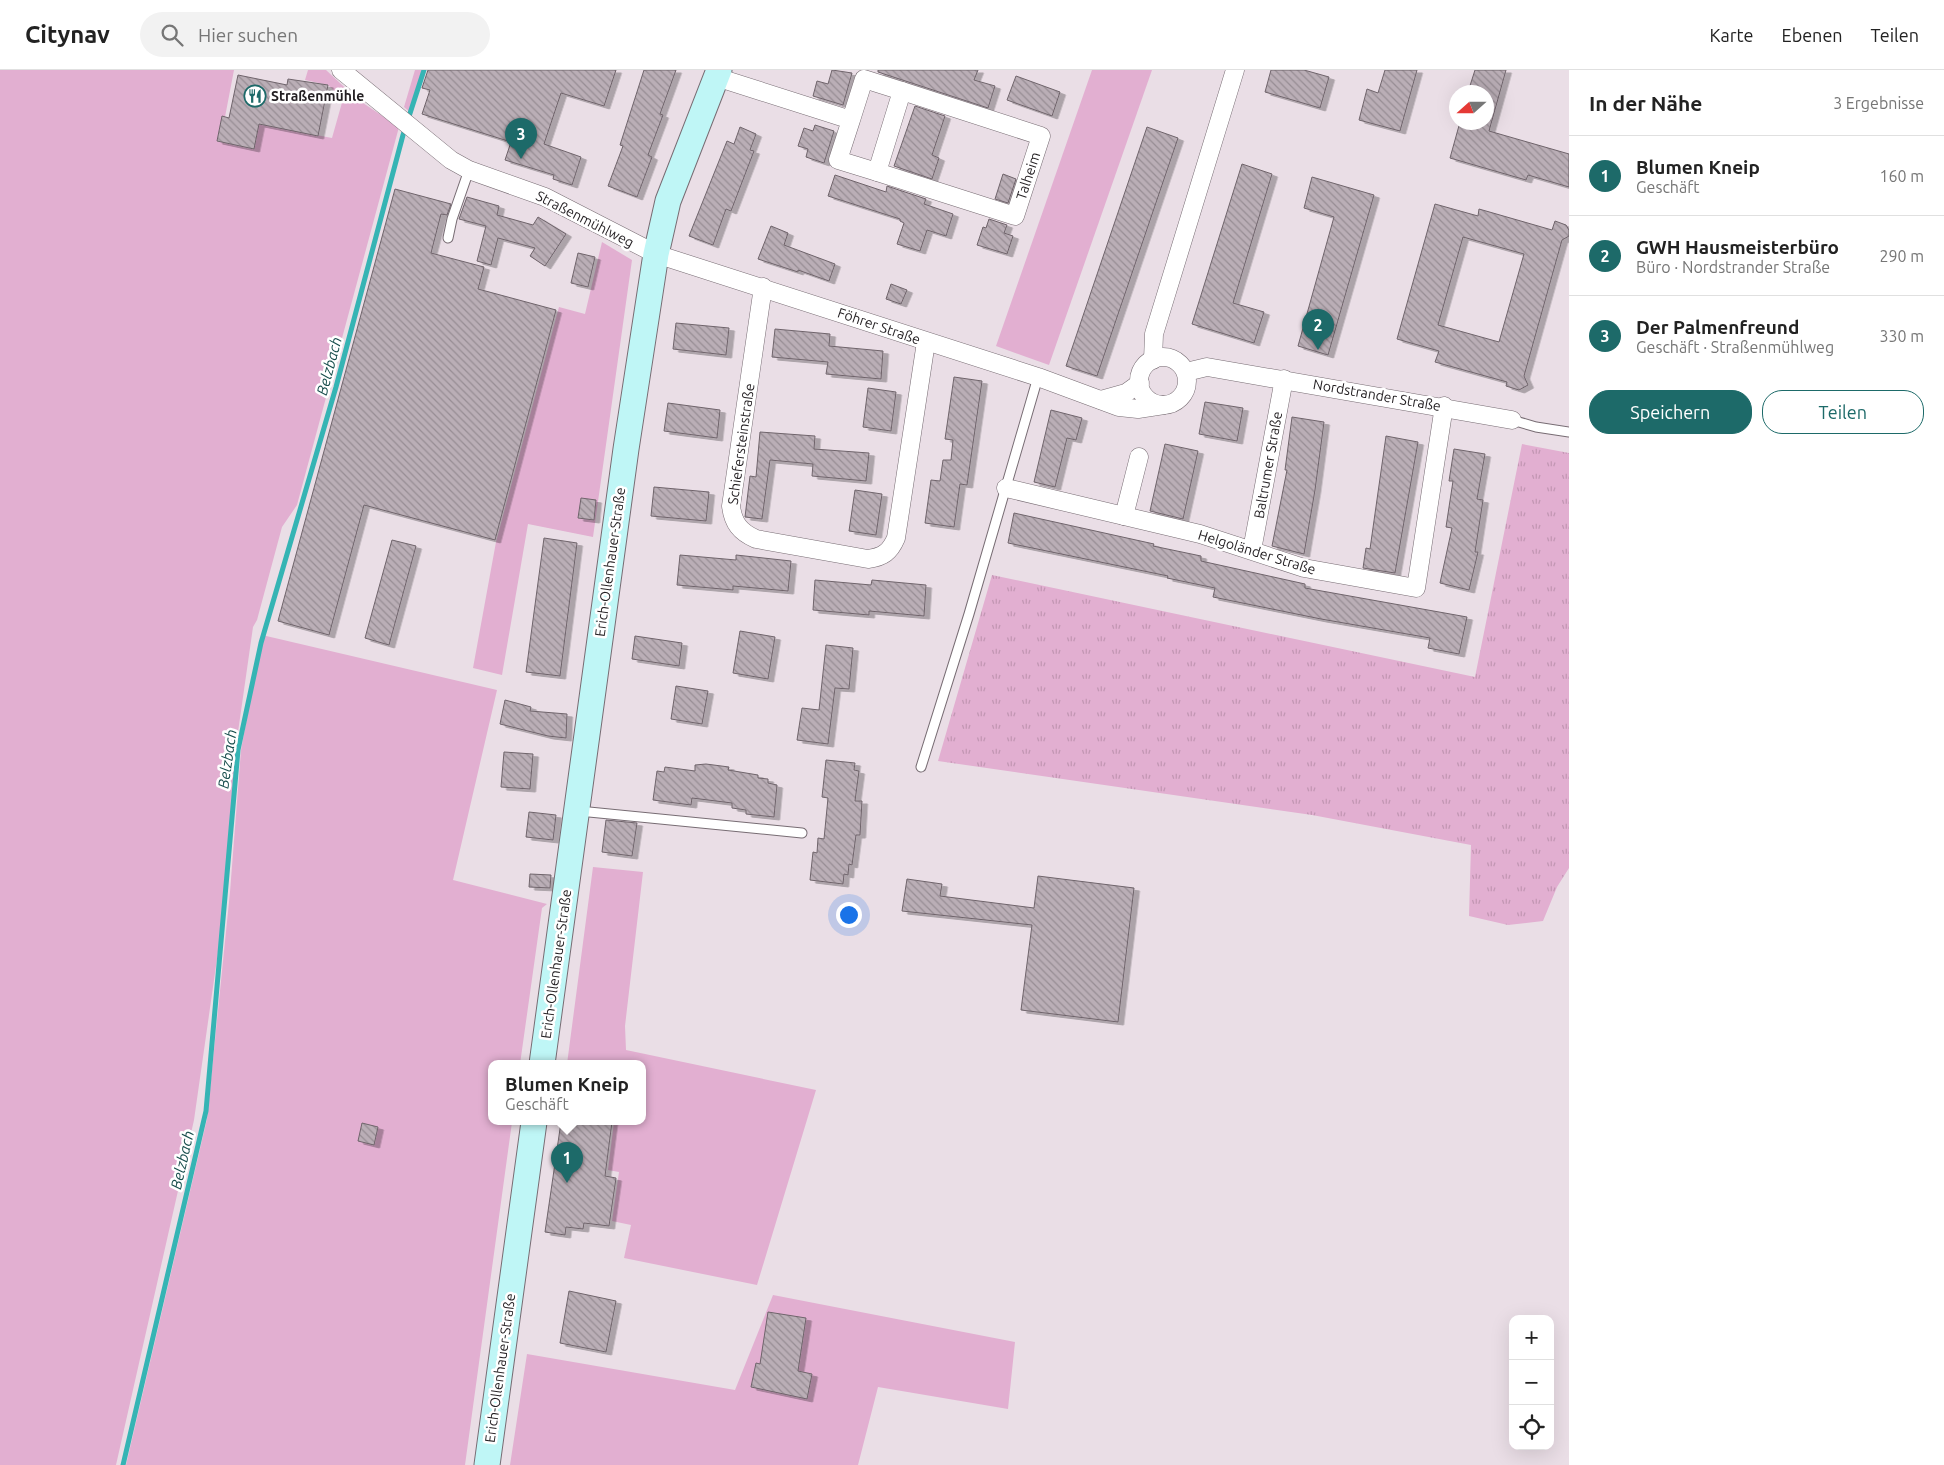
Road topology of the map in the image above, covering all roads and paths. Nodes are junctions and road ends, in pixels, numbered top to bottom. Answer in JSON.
{"nodes":[{"id":1,"x":341,"y":70,"type":"edge"},
{"id":2,"x":1235,"y":70,"type":"edge"},
{"id":3,"x":717,"y":73,"type":"edge"},
{"id":4,"x":902,"y":91,"type":"junction"},
{"id":5,"x":851,"y":120,"type":"junction"},
{"id":6,"x":469,"y":170,"type":"junction"},
{"id":7,"x":876,"y":172,"type":"junction"},
{"id":8,"x":448,"y":238,"type":"dead end"},
{"id":9,"x":656,"y":254,"type":"junction"},
{"id":10,"x":763,"y":288,"type":"junction"},
{"id":11,"x":926,"y":342,"type":"junction"},
{"id":12,"x":1153,"y":360,"type":"junction"},
{"id":13,"x":1186,"y":372,"type":"junction"},
{"id":14,"x":1038,"y":376,"type":"junction"},
{"id":15,"x":1284,"y":379,"type":"junction"},
{"id":16,"x":1140,"y":382,"type":"junction"},
{"id":17,"x":1101,"y":400,"type":"junction"},
{"id":18,"x":1164,"y":405,"type":"junction"},
{"id":19,"x":1444,"y":406,"type":"junction"},
{"id":20,"x":1512,"y":420,"type":"joint"},
{"id":21,"x":1569,"y":432,"type":"edge"},
{"id":22,"x":1139,"y":457,"type":"dead end"},
{"id":23,"x":1006,"y":488,"type":"junction"},
{"id":24,"x":1124,"y":516,"type":"junction"},
{"id":25,"x":1252,"y":550,"type":"junction"},
{"id":26,"x":921,"y":767,"type":"dead end"},
{"id":27,"x":576,"y":811,"type":"junction"},
{"id":28,"x":802,"y":833,"type":"dead end"},
{"id":29,"x":543,"y":1060,"type":"edge"},
{"id":30,"x":534,"y":1125,"type":"edge"},
{"id":31,"x":487,"y":1465,"type":"edge"}],
"edges":[{"from":1,"to":6,"type":"street","name":"Straßenmühlweg"},
{"from":2,"to":12,"type":"street"},
{"from":3,"to":5,"type":"street"},
{"from":3,"to":9,"type":"street","name":"Erich-Ollenhauer-Straße"},
{"from":4,"to":5,"type":"street","name":"Talheim"},
{"from":4,"to":7,"type":"street"},
{"from":4,"to":7,"type":"street","name":"Talheim"},
{"from":5,"to":7,"type":"street","name":"Talheim"},
{"from":6,"to":8,"type":"lane"},
{"from":6,"to":9,"type":"street","name":"Straßenmühlweg"},
{"from":9,"to":10,"type":"street","name":"Föhrer Straße"},
{"from":9,"to":27,"type":"street","name":"Erich-Ollenhauer-Straße"},
{"from":10,"to":11,"type":"street","name":"Föhrer Straße"},
{"from":10,"to":11,"type":"street","name":"Schiefersteinstraße"},
{"from":11,"to":14,"type":"street","name":"Föhrer Straße"},
{"from":12,"to":13,"type":"street"},
{"from":12,"to":16,"type":"street"},
{"from":13,"to":15,"type":"street","name":"Nordstrander Straße"},
{"from":13,"to":18,"type":"street","name":"Föhrer Straße"},
{"from":14,"to":17,"type":"street","name":"Föhrer Straße"},
{"from":14,"to":23,"type":"lane"},
{"from":15,"to":19,"type":"street","name":"Nordstrander Straße"},
{"from":15,"to":25,"type":"street","name":"Baltrumer Straße"},
{"from":16,"to":17,"type":"street"},
{"from":16,"to":18,"type":"street"},
{"from":17,"to":18,"type":"street","name":"Föhrer Straße"},
{"from":19,"to":20,"type":"street","name":"Nordstrander Straße"},
{"from":19,"to":25,"type":"street","name":"Helgoländer Straße"},
{"from":20,"to":21,"type":"lane","name":"Nordstrander Straße"},
{"from":22,"to":24,"type":"street"},
{"from":23,"to":24,"type":"street","name":"Helgoländer Straße"},
{"from":23,"to":26,"type":"lane"},
{"from":24,"to":25,"type":"street","name":"Helgoländer Straße"},
{"from":27,"to":28,"type":"lane"},
{"from":27,"to":29,"type":"street","name":"Erich-Ollenhauer-Straße"},
{"from":30,"to":31,"type":"street","name":"Erich-Ollenhauer-Straße"}]}
